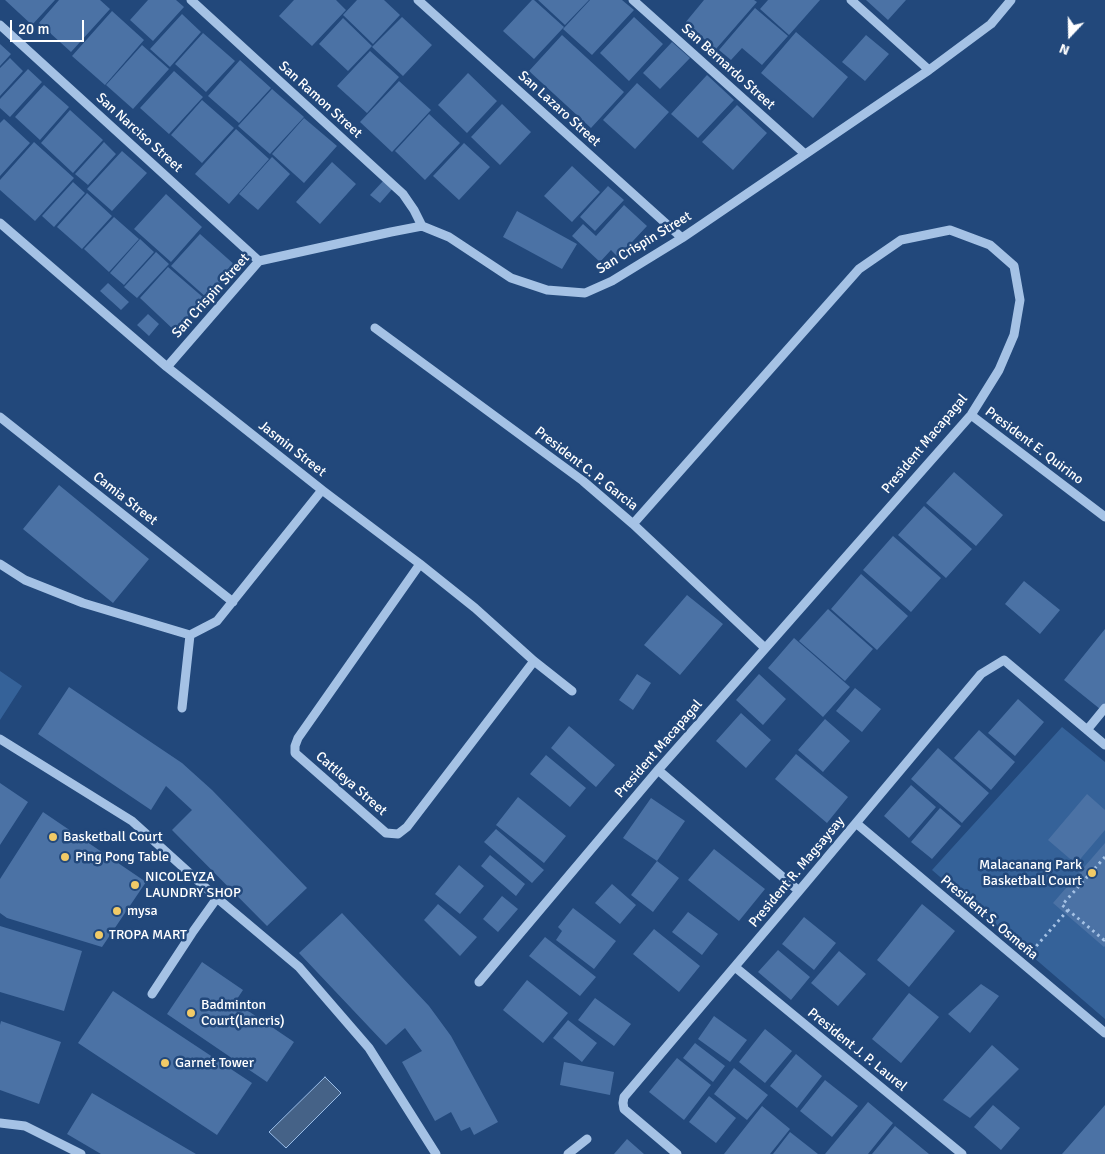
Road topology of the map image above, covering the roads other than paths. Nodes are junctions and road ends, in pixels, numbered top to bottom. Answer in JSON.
{"nodes":[{"id":1,"x":191,"y":0,"type":"edge"},
{"id":2,"x":418,"y":0,"type":"edge"},
{"id":3,"x":633,"y":0,"type":"edge"},
{"id":4,"x":851,"y":0,"type":"edge"},
{"id":5,"x":1011,"y":0,"type":"edge"},
{"id":6,"x":0,"y":25,"type":"edge"},
{"id":7,"x":929,"y":70,"type":"junction"},
{"id":8,"x":805,"y":154,"type":"junction"},
{"id":9,"x":0,"y":223,"type":"edge"},
{"id":10,"x":422,"y":226,"type":"junction"},
{"id":11,"x":682,"y":238,"type":"junction"},
{"id":12,"x":259,"y":261,"type":"junction"},
{"id":13,"x":374,"y":328,"type":"dead end"},
{"id":14,"x":167,"y":367,"type":"junction"},
{"id":15,"x":971,"y":415,"type":"junction"},
{"id":16,"x":0,"y":417,"type":"edge"},
{"id":17,"x":322,"y":490,"type":"junction"},
{"id":18,"x":1105,"y":517,"type":"edge"},
{"id":19,"x":633,"y":524,"type":"junction"},
{"id":20,"x":0,"y":564,"type":"edge"},
{"id":21,"x":420,"y":564,"type":"junction"},
{"id":22,"x":233,"y":602,"type":"junction"},
{"id":23,"x":190,"y":635,"type":"junction"},
{"id":24,"x":765,"y":648,"type":"junction"},
{"id":25,"x":534,"y":661,"type":"junction"},
{"id":26,"x":572,"y":691,"type":"dead end"},
{"id":27,"x":182,"y":708,"type":"dead end"},
{"id":28,"x":1105,"y":708,"type":"edge"},
{"id":29,"x":1087,"y":730,"type":"junction"},
{"id":30,"x":0,"y":739,"type":"edge"},
{"id":31,"x":1105,"y":745,"type":"edge"},
{"id":32,"x":658,"y":770,"type":"junction"},
{"id":33,"x":856,"y":823,"type":"junction"},
{"id":34,"x":799,"y":891,"type":"junction"},
{"id":35,"x":217,"y":898,"type":"junction"},
{"id":36,"x":735,"y":967,"type":"junction"},
{"id":37,"x":479,"y":982,"type":"dead end"},
{"id":38,"x":152,"y":994,"type":"dead end"},
{"id":39,"x":1105,"y":1033,"type":"edge"},
{"id":40,"x":0,"y":1123,"type":"edge"},
{"id":41,"x":587,"y":1139,"type":"dead end"},
{"id":42,"x":82,"y":1154,"type":"edge"},
{"id":43,"x":436,"y":1154,"type":"edge"},
{"id":44,"x":568,"y":1154,"type":"edge"},
{"id":45,"x":678,"y":1154,"type":"edge"},
{"id":46,"x":962,"y":1154,"type":"edge"}],
"edges":[{"from":1,"to":10,"type":"street","name":"San Ramon Street"},
{"from":2,"to":11,"type":"street","name":"San Lazaro Street"},
{"from":3,"to":8,"type":"street","name":"San Bernardo Street"},
{"from":4,"to":7,"type":"street"},
{"from":5,"to":7,"type":"street","name":"San Crispin Street"},
{"from":6,"to":12,"type":"street","name":"San Narciso Street"},
{"from":7,"to":8,"type":"street","name":"San Crispin Street"},
{"from":8,"to":11,"type":"street","name":"San Crispin Street"},
{"from":9,"to":14,"type":"street","name":"Jasmin Street"},
{"from":10,"to":11,"type":"street","name":"San Crispin Street"},
{"from":10,"to":12,"type":"street","name":"San Crispin Street"},
{"from":12,"to":14,"type":"street","name":"San Crispin Street"},
{"from":13,"to":19,"type":"street","name":"President C. P. Garcia"},
{"from":14,"to":17,"type":"street","name":"Jasmin Street"},
{"from":15,"to":18,"type":"street","name":"President E. Quirino"},
{"from":15,"to":19,"type":"street","name":"President Macapagal"},
{"from":15,"to":24,"type":"street","name":"President Macapagal"},
{"from":16,"to":22,"type":"street","name":"Camia Street"},
{"from":17,"to":21,"type":"street","name":"Jasmin Street"},
{"from":17,"to":22,"type":"street"},
{"from":19,"to":24,"type":"street","name":"President C. P. Garcia"},
{"from":20,"to":23,"type":"street"},
{"from":21,"to":25,"type":"street","name":"Jasmin Street"},
{"from":21,"to":25,"type":"street","name":"Cattleya Street"},
{"from":22,"to":23,"type":"street"},
{"from":23,"to":27,"type":"street"},
{"from":24,"to":32,"type":"street","name":"President Macapagal"},
{"from":25,"to":26,"type":"street","name":"Jasmin Street"},
{"from":28,"to":29,"type":"street"},
{"from":29,"to":31,"type":"street"},
{"from":29,"to":33,"type":"street","name":"President R. Magsaysay"},
{"from":30,"to":35,"type":"street"},
{"from":32,"to":34,"type":"street"},
{"from":32,"to":37,"type":"street","name":"President Macapagal"},
{"from":33,"to":34,"type":"street","name":"President R. Magsaysay"},
{"from":33,"to":39,"type":"street","name":"President S. Osmeña"},
{"from":34,"to":36,"type":"street","name":"President R. Magsaysay"},
{"from":35,"to":38,"type":"street"},
{"from":35,"to":43,"type":"street"},
{"from":36,"to":45,"type":"street","name":"President R. Magsaysay"},
{"from":36,"to":46,"type":"street","name":"President J. P. Laurel"},
{"from":40,"to":42,"type":"street"},
{"from":41,"to":44,"type":"street"}]}
